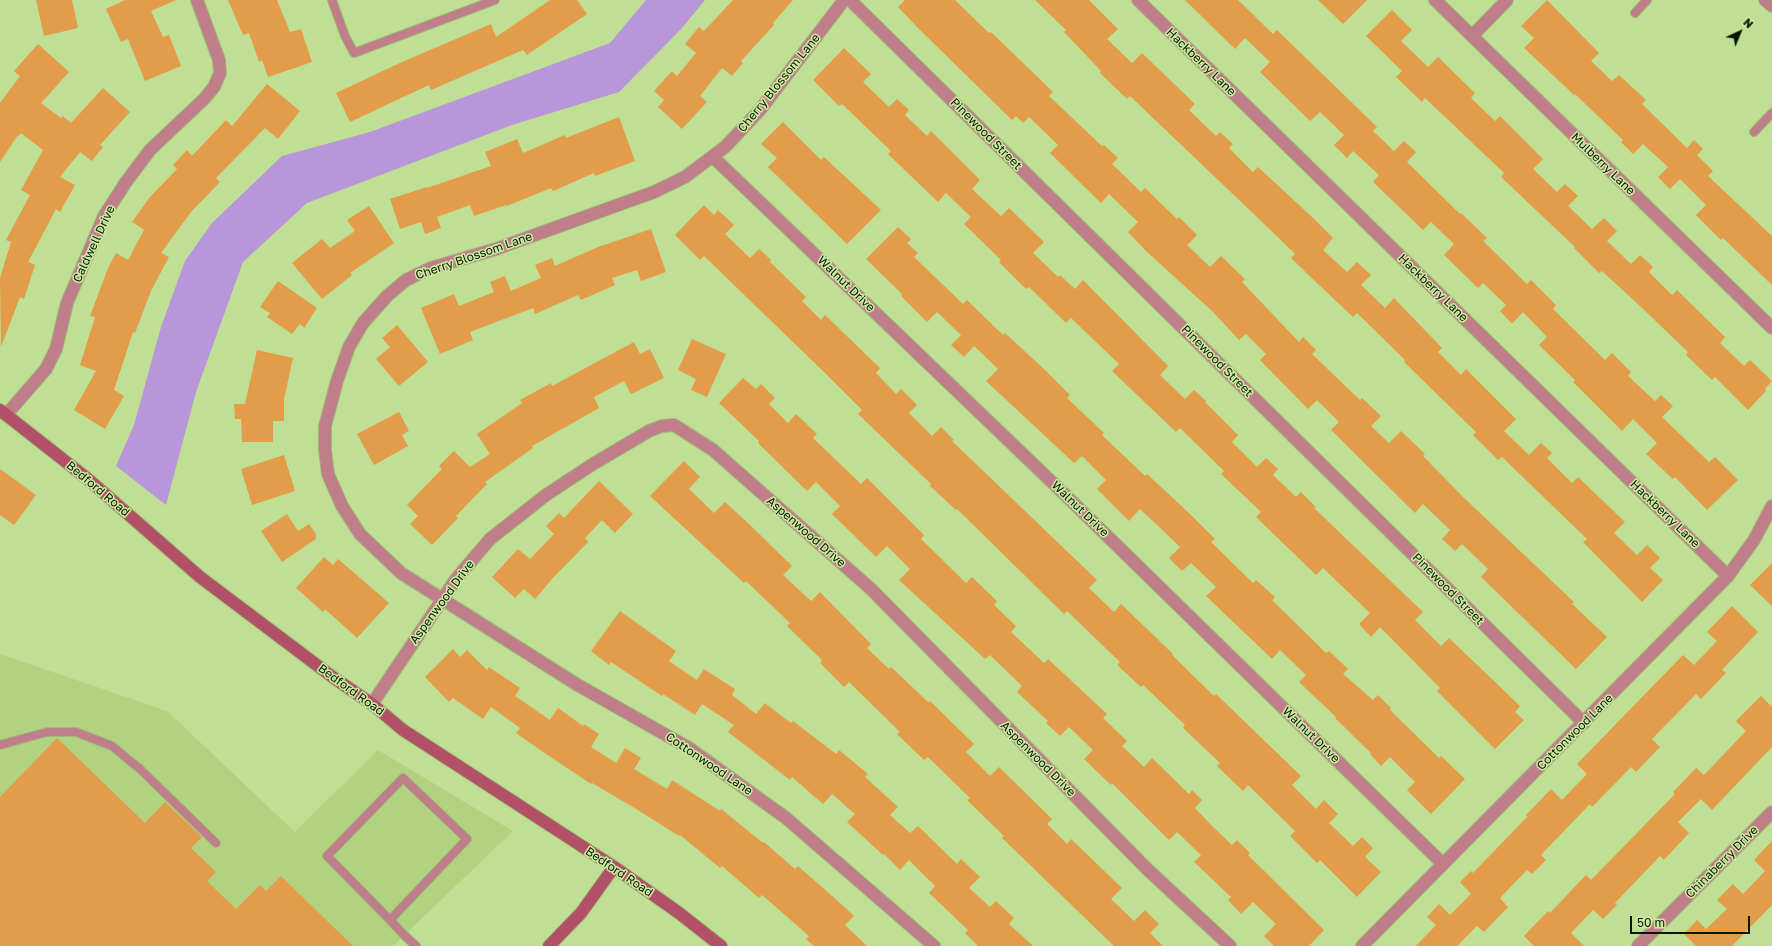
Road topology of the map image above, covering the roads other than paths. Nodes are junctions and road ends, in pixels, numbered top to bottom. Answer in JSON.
{"nodes":[{"id":1,"x":197,"y":0,"type":"edge"},
{"id":2,"x":332,"y":0,"type":"edge"},
{"id":3,"x":495,"y":0,"type":"edge"},
{"id":4,"x":844,"y":0,"type":"edge"},
{"id":5,"x":850,"y":0,"type":"edge"},
{"id":6,"x":1138,"y":0,"type":"edge"},
{"id":7,"x":1434,"y":0,"type":"edge"},
{"id":8,"x":1507,"y":0,"type":"edge"},
{"id":9,"x":1647,"y":0,"type":"edge"},
{"id":10,"x":1765,"y":0,"type":"edge"},
{"id":11,"x":1772,"y":6,"type":"edge"},
{"id":12,"x":1635,"y":13,"type":"dead end"},
{"id":13,"x":1472,"y":36,"type":"junction"},
{"id":14,"x":1772,"y":113,"type":"edge"},
{"id":15,"x":1754,"y":132,"type":"dead end"},
{"id":16,"x":713,"y":157,"type":"junction"},
{"id":17,"x":1772,"y":328,"type":"edge"},
{"id":18,"x":3,"y":412,"type":"edge"},
{"id":19,"x":1772,"y":506,"type":"edge"},
{"id":20,"x":1728,"y":576,"type":"junction"},
{"id":21,"x":442,"y":599,"type":"junction"},
{"id":22,"x":372,"y":704,"type":"junction"},
{"id":23,"x":1584,"y":722,"type":"junction"},
{"id":24,"x":0,"y":745,"type":"edge"},
{"id":25,"x":1772,"y":812,"type":"edge"},
{"id":26,"x":216,"y":843,"type":"dead end"},
{"id":27,"x":1442,"y":864,"type":"junction"},
{"id":28,"x":614,"y":867,"type":"junction"},
{"id":29,"x":390,"y":920,"type":"junction"},
{"id":30,"x":416,"y":946,"type":"edge"},
{"id":31,"x":549,"y":946,"type":"edge"},
{"id":32,"x":720,"y":946,"type":"edge"},
{"id":33,"x":934,"y":946,"type":"edge"},
{"id":34,"x":1230,"y":946,"type":"edge"},
{"id":35,"x":1362,"y":946,"type":"edge"},
{"id":36,"x":1638,"y":946,"type":"edge"}],
"edges":[{"from":1,"to":18,"type":"street","name":"Caldwell Drive"},
{"from":2,"to":3,"type":"lane"},
{"from":4,"to":16,"type":"street","name":"Cherry Blossom Lane"},
{"from":5,"to":23,"type":"street","name":"Pinewood Street"},
{"from":6,"to":20,"type":"street","name":"Hackberry Lane"},
{"from":7,"to":13,"type":"street","name":"Mulberry Lane"},
{"from":8,"to":13,"type":"street"},
{"from":9,"to":12,"type":"lane"},
{"from":10,"to":11,"type":"street"},
{"from":13,"to":17,"type":"street","name":"Mulberry Lane"},
{"from":14,"to":15,"type":"lane"},
{"from":16,"to":21,"type":"street","name":"Cherry Blossom Lane"},
{"from":16,"to":27,"type":"street","name":"Walnut Drive"},
{"from":18,"to":22,"type":"main road","name":"Bedford Road"},
{"from":19,"to":20,"type":"street","name":"Cottonwood Lane"},
{"from":20,"to":23,"type":"street","name":"Cottonwood Lane"},
{"from":21,"to":22,"type":"street","name":"Aspenwood Drive"},
{"from":21,"to":33,"type":"street","name":"Cottonwood Lane"},
{"from":21,"to":34,"type":"street","name":"Aspenwood Drive"},
{"from":22,"to":28,"type":"main road","name":"Bedford Road"},
{"from":23,"to":27,"type":"street","name":"Cottonwood Lane"},
{"from":24,"to":26,"type":"lane"},
{"from":25,"to":36,"type":"street","name":"Chinaberry Drive"},
{"from":27,"to":35,"type":"street","name":"Cottonwood Lane"},
{"from":28,"to":31,"type":"main road"},
{"from":28,"to":32,"type":"main road","name":"Bedford Road"},
{"from":29,"to":29,"type":"lane"},
{"from":29,"to":30,"type":"lane"}]}
